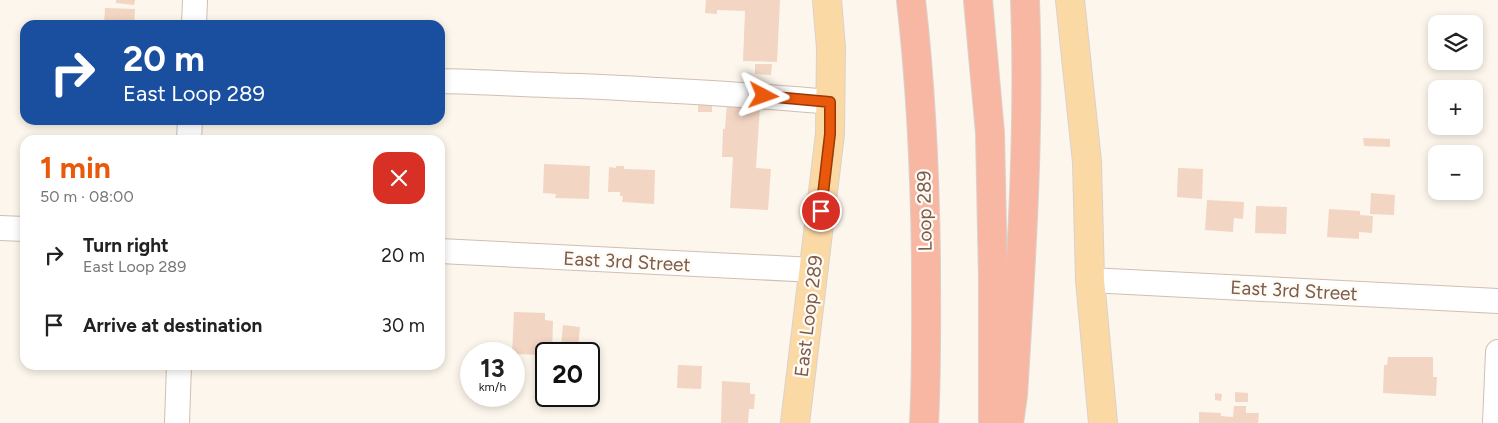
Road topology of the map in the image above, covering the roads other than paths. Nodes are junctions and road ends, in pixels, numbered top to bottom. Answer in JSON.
{"nodes":[{"id":1,"x":195,"y":0,"type":"edge"},
{"id":2,"x":827,"y":0,"type":"edge"},
{"id":3,"x":893,"y":0,"type":"edge"},
{"id":4,"x":911,"y":0,"type":"edge"},
{"id":5,"x":978,"y":0,"type":"edge"},
{"id":6,"x":1025,"y":0,"type":"edge"},
{"id":7,"x":1070,"y":0,"type":"edge"},
{"id":8,"x":194,"y":20,"type":"edge"},
{"id":9,"x":445,"y":81,"type":"edge"},
{"id":10,"x":830,"y":102,"type":"junction"},
{"id":11,"x":0,"y":228,"type":"edge"},
{"id":12,"x":20,"y":229,"type":"edge"},
{"id":13,"x":445,"y":252,"type":"edge"},
{"id":14,"x":814,"y":270,"type":"junction"},
{"id":15,"x":1090,"y":280,"type":"junction"},
{"id":16,"x":1498,"y":301,"type":"edge"},
{"id":17,"x":1498,"y":352,"type":"edge"},
{"id":18,"x":927,"y":369,"type":"junction"},
{"id":19,"x":179,"y":370,"type":"edge"},
{"id":20,"x":177,"y":423,"type":"edge"},
{"id":21,"x":795,"y":423,"type":"edge"},
{"id":22,"x":924,"y":423,"type":"edge"},
{"id":23,"x":993,"y":423,"type":"edge"},
{"id":24,"x":1009,"y":423,"type":"edge"},
{"id":25,"x":1103,"y":423,"type":"edge"},
{"id":26,"x":1495,"y":423,"type":"edge"}],
"edges":[{"from":1,"to":8,"type":"street"},
{"from":2,"to":10,"type":"main road","name":"East Loop 289"},
{"from":3,"to":18,"type":"highway"},
{"from":4,"to":18,"type":"highway","name":"Loop 289"},
{"from":5,"to":23,"type":"highway"},
{"from":6,"to":24,"type":"highway"},
{"from":7,"to":15,"type":"main road"},
{"from":9,"to":10,"type":"street"},
{"from":10,"to":14,"type":"main road","name":"East Loop 289"},
{"from":11,"to":12,"type":"street"},
{"from":13,"to":14,"type":"street","name":"East 3rd Street"},
{"from":14,"to":21,"type":"main road","name":"East Loop 289"},
{"from":15,"to":16,"type":"street","name":"East 3rd Street"},
{"from":15,"to":25,"type":"main road"},
{"from":17,"to":26,"type":"street"},
{"from":18,"to":22,"type":"highway","name":"Loop 289"},
{"from":19,"to":20,"type":"street"}]}
